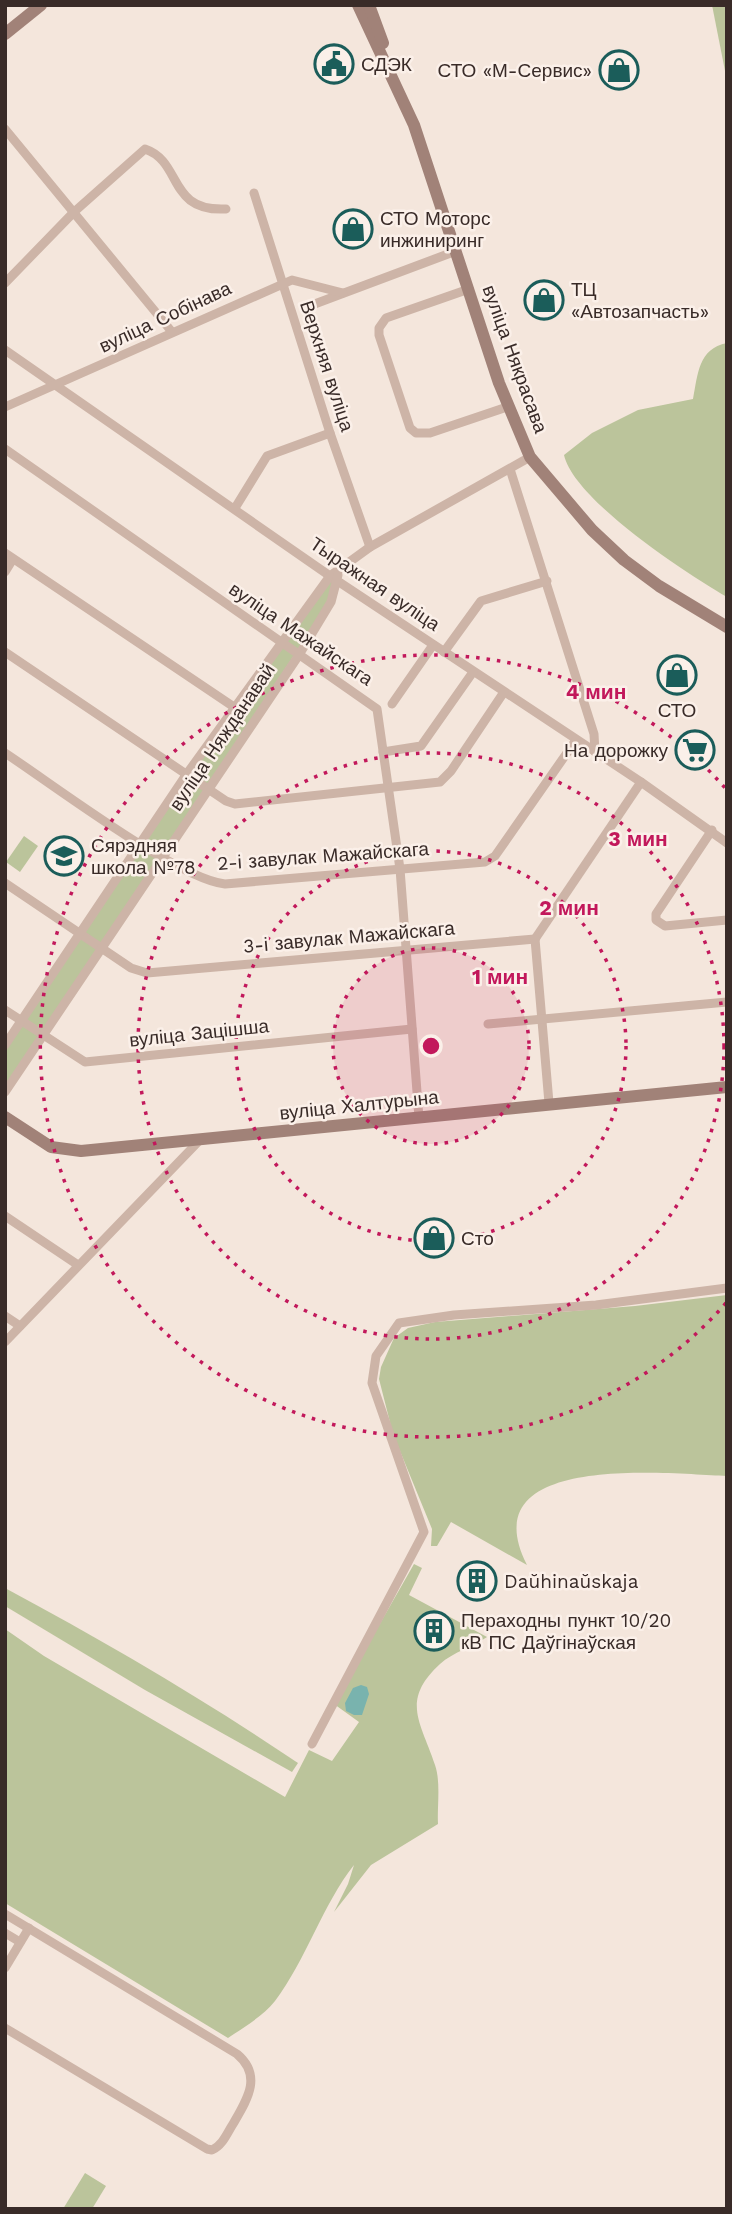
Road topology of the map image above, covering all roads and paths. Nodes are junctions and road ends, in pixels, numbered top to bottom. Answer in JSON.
{"nodes":[{"id":1,"x":41,"y":5,"type":"edge"},
{"id":2,"x":358,"y":5,"type":"edge"},
{"id":3,"x":369,"y":5,"type":"edge"},
{"id":4,"x":5,"y":34,"type":"edge"},
{"id":5,"x":390,"y":67,"type":"junction"},
{"id":6,"x":5,"y":129,"type":"edge"},
{"id":7,"x":254,"y":193,"type":"dead end"},
{"id":8,"x":226,"y":209,"type":"dead end"},
{"id":9,"x":74,"y":212,"type":"junction"},
{"id":10,"x":456,"y":251,"type":"junction"},
{"id":11,"x":5,"y":283,"type":"edge"},
{"id":12,"x":282,"y":283,"type":"junction"},
{"id":13,"x":468,"y":289,"type":"junction"},
{"id":14,"x":343,"y":293,"type":"junction"},
{"id":15,"x":304,"y":308,"type":"dead end"},
{"id":16,"x":172,"y":332,"type":"junction"},
{"id":17,"x":5,"y":350,"type":"edge"},
{"id":18,"x":57,"y":385,"type":"junction"},
{"id":19,"x":5,"y":407,"type":"edge"},
{"id":20,"x":507,"y":407,"type":"junction"},
{"id":21,"x":330,"y":433,"type":"junction"},
{"id":22,"x":5,"y":449,"type":"edge"},
{"id":23,"x":530,"y":457,"type":"junction"},
{"id":24,"x":510,"y":468,"type":"junction"},
{"id":25,"x":235,"y":508,"type":"junction"},
{"id":26,"x":370,"y":547,"type":"junction"},
{"id":27,"x":9,"y":556,"type":"edge"},
{"id":28,"x":5,"y":572,"type":"edge"},
{"id":29,"x":335,"y":576,"type":"junction"},
{"id":30,"x":547,"y":581,"type":"junction"},
{"id":31,"x":727,"y":627,"type":"edge"},
{"id":32,"x":281,"y":643,"type":"junction"},
{"id":33,"x":433,"y":645,"type":"junction"},
{"id":34,"x":5,"y":652,"type":"edge"},
{"id":35,"x":443,"y":652,"type":"junction"},
{"id":36,"x":299,"y":655,"type":"junction"},
{"id":37,"x":473,"y":672,"type":"junction"},
{"id":38,"x":504,"y":692,"type":"junction"},
{"id":39,"x":393,"y":704,"type":"dead end"},
{"id":40,"x":234,"y":707,"type":"junction"},
{"id":41,"x":576,"y":740,"type":"junction"},
{"id":42,"x":383,"y":752,"type":"junction"},
{"id":43,"x":595,"y":752,"type":"junction"},
{"id":44,"x":5,"y":753,"type":"edge"},
{"id":45,"x":186,"y":775,"type":"junction"},
{"id":46,"x":641,"y":782,"type":"junction"},
{"id":47,"x":208,"y":788,"type":"junction"},
{"id":48,"x":387,"y":788,"type":"junction"},
{"id":49,"x":712,"y":830,"type":"junction"},
{"id":50,"x":141,"y":842,"type":"junction"},
{"id":51,"x":727,"y":843,"type":"edge"},
{"id":52,"x":163,"y":857,"type":"junction"},
{"id":53,"x":400,"y":869,"type":"junction"},
{"id":54,"x":5,"y":883,"type":"edge"},
{"id":55,"x":727,"y":920,"type":"edge"},
{"id":56,"x":82,"y":934,"type":"junction"},
{"id":57,"x":535,"y":939,"type":"junction"},
{"id":58,"x":103,"y":949,"type":"junction"},
{"id":59,"x":405,"y":949,"type":"junction"},
{"id":60,"x":727,"y":1002,"type":"edge"},
{"id":61,"x":5,"y":1010,"type":"edge"},
{"id":62,"x":542,"y":1021,"type":"junction"},
{"id":63,"x":22,"y":1022,"type":"junction"},
{"id":64,"x":488,"y":1024,"type":"dead end"},
{"id":65,"x":412,"y":1030,"type":"junction"},
{"id":66,"x":43,"y":1036,"type":"junction"},
{"id":67,"x":5,"y":1045,"type":"edge"},
{"id":68,"x":727,"y":1087,"type":"edge"},
{"id":69,"x":5,"y":1092,"type":"edge"},
{"id":70,"x":549,"y":1103,"type":"junction"},
{"id":71,"x":5,"y":1117,"type":"edge"},
{"id":72,"x":419,"y":1118,"type":"junction"},
{"id":73,"x":198,"y":1142,"type":"junction"},
{"id":74,"x":5,"y":1216,"type":"edge"},
{"id":75,"x":78,"y":1265,"type":"junction"},
{"id":76,"x":727,"y":1288,"type":"edge"},
{"id":77,"x":5,"y":1316,"type":"edge"},
{"id":78,"x":20,"y":1326,"type":"junction"},
{"id":79,"x":5,"y":1342,"type":"edge"},
{"id":80,"x":312,"y":1744,"type":"dead end"},
{"id":81,"x":5,"y":1914,"type":"edge"},
{"id":82,"x":29,"y":1928,"type":"junction"},
{"id":83,"x":5,"y":1933,"type":"edge"},
{"id":84,"x":20,"y":1942,"type":"junction"},
{"id":85,"x":5,"y":1968,"type":"edge"},
{"id":86,"x":5,"y":2028,"type":"edge"}],
"edges":[{"from":1,"to":4,"type":"main road"},
{"from":2,"to":5,"type":"main road","name":"вуліца Някрасава"},
{"from":3,"to":5,"type":"main road","name":"вуліца Някрасава"},
{"from":5,"to":10,"type":"main road","name":"вуліца Някрасава"},
{"from":6,"to":9,"type":"street"},
{"from":7,"to":12,"type":"street","name":"Верхняя вуліца"},
{"from":8,"to":9,"type":"street"},
{"from":9,"to":11,"type":"street"},
{"from":9,"to":16,"type":"street"},
{"from":10,"to":13,"type":"main road","name":"вуліца Някрасава"},
{"from":10,"to":14,"type":"street"},
{"from":12,"to":14,"type":"street","name":"вуліца Собінава"},
{"from":12,"to":16,"type":"street","name":"вуліца Собінава"},
{"from":12,"to":21,"type":"street","name":"Верхняя вуліца"},
{"from":13,"to":20,"type":"main road","name":"вуліца Някрасава"},
{"from":13,"to":20,"type":"street"},
{"from":14,"to":15,"type":"street"},
{"from":16,"to":18,"type":"street","name":"вуліца Собінава"},
{"from":17,"to":18,"type":"street","name":"Тыражная вуліца"},
{"from":18,"to":19,"type":"street","name":"вуліца Собінава"},
{"from":18,"to":25,"type":"street","name":"Тыражная вуліца"},
{"from":20,"to":23,"type":"main road","name":"вуліца Някрасава"},
{"from":21,"to":25,"type":"street"},
{"from":21,"to":26,"type":"street","name":"Верхняя вуліца"},
{"from":22,"to":32,"type":"street","name":"вуліца Мажайскага"},
{"from":23,"to":24,"type":"street","name":"вуліца Няжданавай"},
{"from":23,"to":31,"type":"main road","name":"вуліца Някрасава"},
{"from":24,"to":26,"type":"street","name":"вуліца Няжданавай"},
{"from":24,"to":30,"type":"street"},
{"from":25,"to":29,"type":"street","name":"Тыражная вуліца"},
{"from":26,"to":29,"type":"street","name":"вуліца Няжданавай"},
{"from":27,"to":28,"type":"street"},
{"from":27,"to":40,"type":"street"},
{"from":29,"to":32,"type":"street","name":"вуліца Няжданавай"},
{"from":29,"to":33,"type":"street","name":"Тыражная вуліца"},
{"from":29,"to":36,"type":"street","name":"вуліца Няжданавай"},
{"from":30,"to":35,"type":"street"},
{"from":30,"to":43,"type":"street"},
{"from":32,"to":36,"type":"street","name":"вуліца Мажайскага"},
{"from":32,"to":40,"type":"street","name":"вуліца Няжданавай"},
{"from":33,"to":35,"type":"street","name":"Тыражная вуліца"},
{"from":33,"to":39,"type":"street"},
{"from":34,"to":45,"type":"street"},
{"from":35,"to":37,"type":"street","name":"Тыражная вуліца"},
{"from":36,"to":42,"type":"street","name":"вуліца Мажайскага"},
{"from":36,"to":47,"type":"street","name":"вуліца Няжданавай"},
{"from":37,"to":38,"type":"street","name":"Тыражная вуліца"},
{"from":37,"to":42,"type":"street"},
{"from":38,"to":41,"type":"street","name":"Тыражная вуліца"},
{"from":38,"to":48,"type":"street"},
{"from":40,"to":45,"type":"street","name":"вуліца Няжданавай"},
{"from":41,"to":43,"type":"street","name":"Тыражная вуліца"},
{"from":41,"to":53,"type":"street","name":"2-і завулак Мажайскага"},
{"from":42,"to":48,"type":"street","name":"вуліца Мажайскага"},
{"from":43,"to":46,"type":"street","name":"Тыражная вуліца"},
{"from":44,"to":50,"type":"street","name":"2-і завулак Мажайскага"},
{"from":45,"to":47,"type":"street"},
{"from":45,"to":50,"type":"street","name":"вуліца Няжданавай"},
{"from":46,"to":49,"type":"street","name":"Тыражная вуліца"},
{"from":46,"to":57,"type":"street"},
{"from":47,"to":48,"type":"street"},
{"from":47,"to":52,"type":"street","name":"вуліца Няжданавай"},
{"from":48,"to":53,"type":"street","name":"вуліца Мажайскага"},
{"from":49,"to":51,"type":"street","name":"Тыражная вуліца"},
{"from":49,"to":55,"type":"street"},
{"from":50,"to":52,"type":"street","name":"2-і завулак Мажайскага"},
{"from":50,"to":56,"type":"street","name":"вуліца Няжданавай"},
{"from":52,"to":53,"type":"street","name":"2-і завулак Мажайскага"},
{"from":52,"to":58,"type":"street","name":"вуліца Няжданавай"},
{"from":53,"to":59,"type":"street","name":"вуліца Мажайскага"},
{"from":54,"to":56,"type":"street","name":"3-і завулак Мажайскага"},
{"from":56,"to":58,"type":"street","name":"3-і завулак Мажайскага"},
{"from":56,"to":63,"type":"street","name":"вуліца Няжданавай"},
{"from":57,"to":59,"type":"street","name":"3-і завулак Мажайскага"},
{"from":57,"to":62,"type":"street"},
{"from":58,"to":59,"type":"street","name":"3-і завулак Мажайскага"},
{"from":58,"to":66,"type":"street","name":"вуліца Няжданавай"},
{"from":59,"to":65,"type":"street","name":"вуліца Мажайскага"},
{"from":60,"to":62,"type":"street"},
{"from":61,"to":63,"type":"street","name":"вуліца Зацішша"},
{"from":62,"to":64,"type":"street"},
{"from":62,"to":70,"type":"street"},
{"from":63,"to":66,"type":"street","name":"вуліца Зацішша"},
{"from":63,"to":67,"type":"street","name":"вуліца Няжданавай"},
{"from":65,"to":66,"type":"street","name":"вуліца Зацішша"},
{"from":65,"to":72,"type":"street","name":"вуліца Мажайскага"},
{"from":66,"to":69,"type":"street","name":"вуліца Няжданавай"},
{"from":68,"to":70,"type":"main road","name":"вуліца Халтурына"},
{"from":70,"to":72,"type":"main road","name":"вуліца Халтурына"},
{"from":71,"to":73,"type":"main road","name":"вуліца Халтурына"},
{"from":72,"to":73,"type":"main road","name":"вуліца Халтурына"},
{"from":73,"to":75,"type":"street"},
{"from":74,"to":75,"type":"street"},
{"from":75,"to":78,"type":"street"},
{"from":76,"to":80,"type":"street"},
{"from":77,"to":78,"type":"street"},
{"from":78,"to":79,"type":"street"},
{"from":81,"to":82,"type":"street"},
{"from":82,"to":84,"type":"street"},
{"from":82,"to":86,"type":"street"},
{"from":83,"to":84,"type":"street"},
{"from":84,"to":85,"type":"street"}]}
